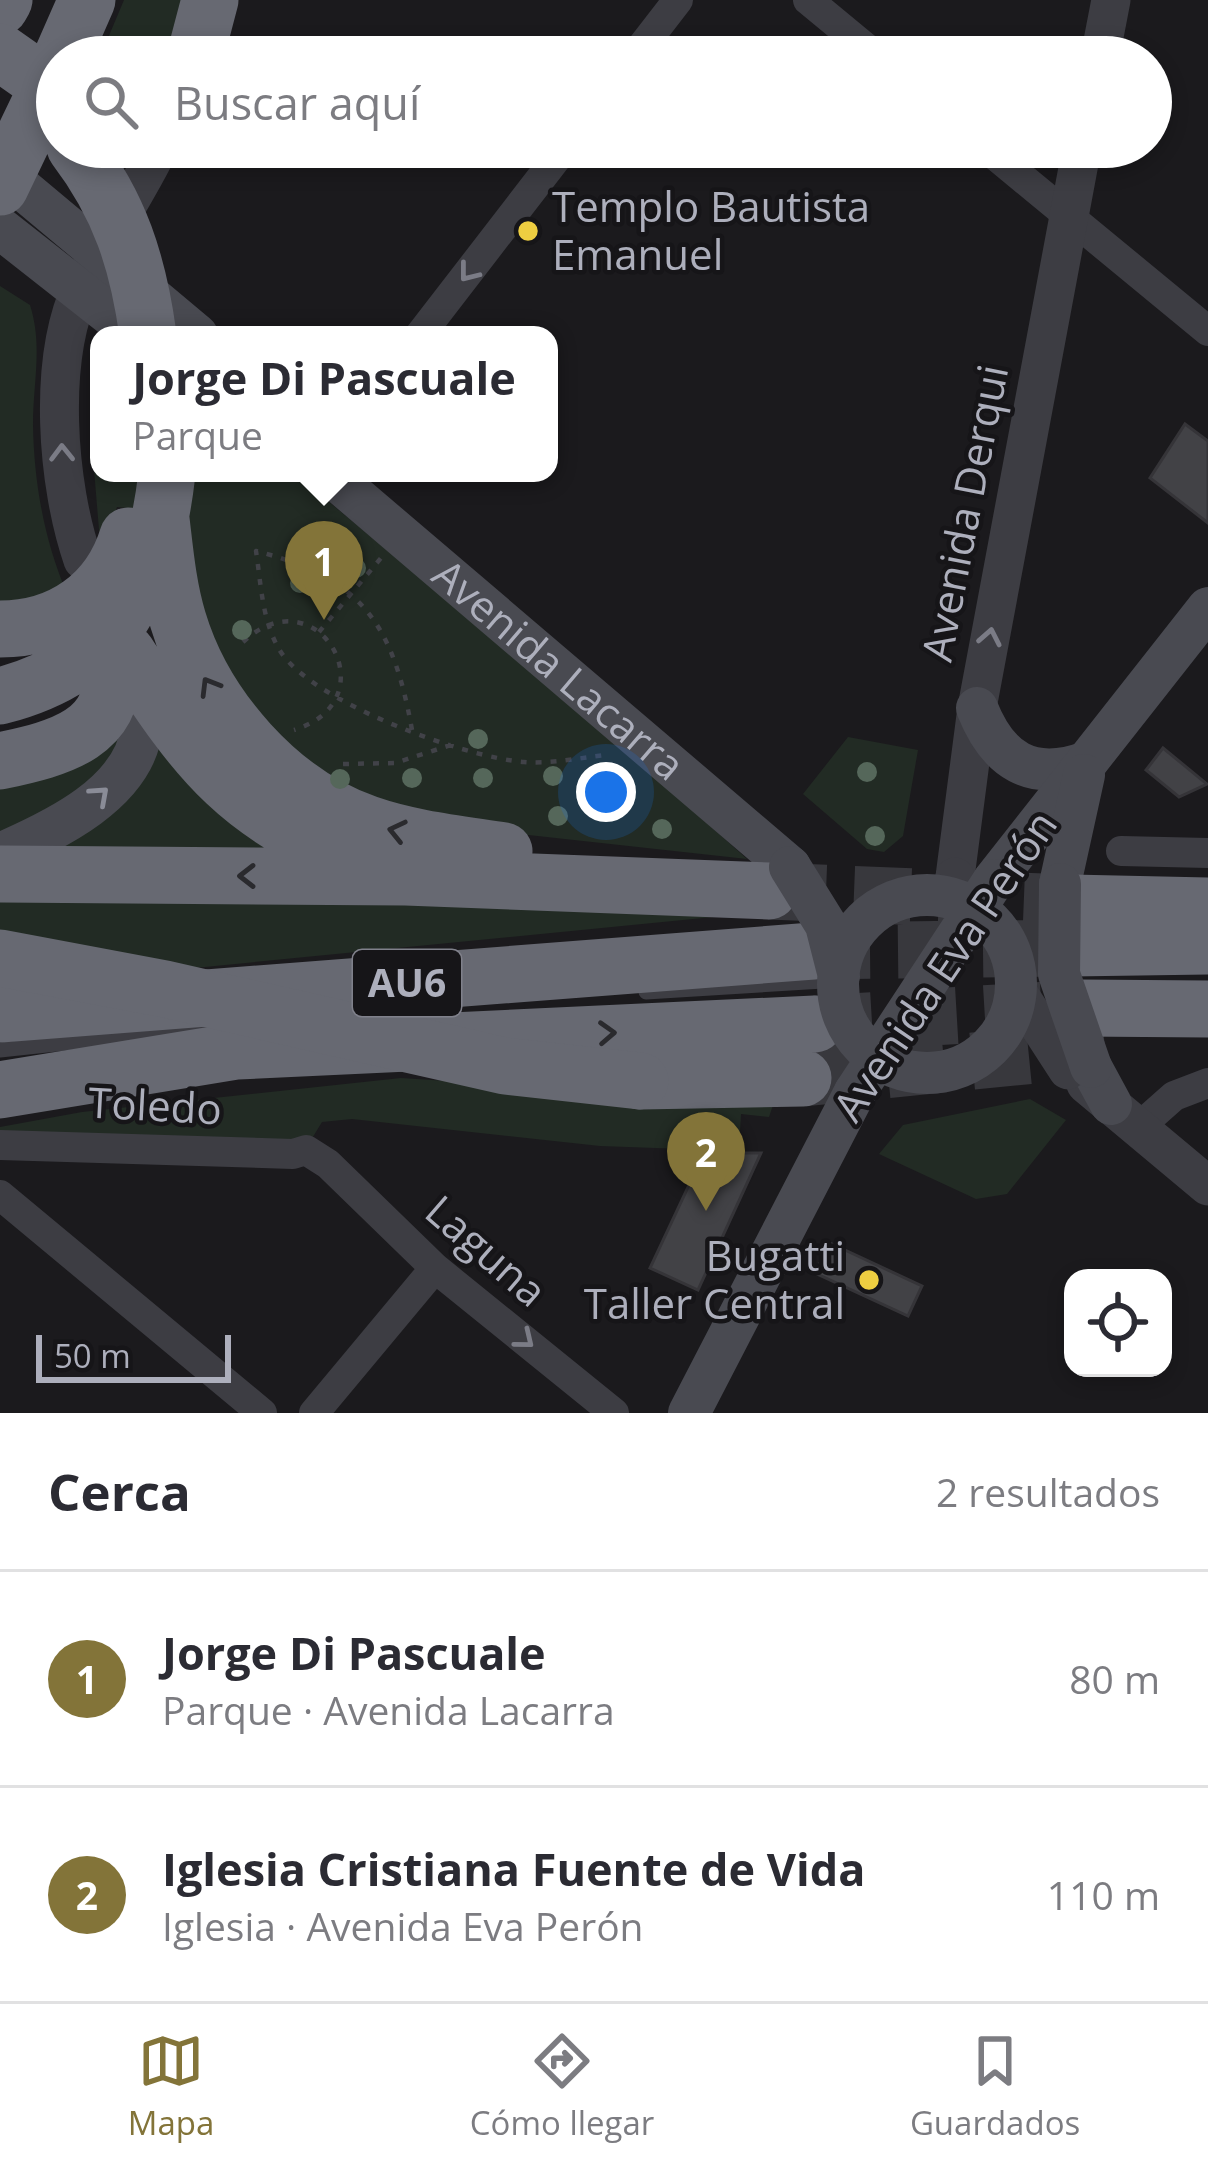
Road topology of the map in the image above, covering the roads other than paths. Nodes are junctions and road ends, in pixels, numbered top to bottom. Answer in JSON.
{"nodes":[{"id":1,"x":210,"y":0,"type":"edge"},
{"id":2,"x":234,"y":0,"type":"edge"},
{"id":3,"x":678,"y":0,"type":"edge"},
{"id":4,"x":808,"y":0,"type":"edge"},
{"id":5,"x":1111,"y":0,"type":"edge"},
{"id":6,"x":204,"y":36,"type":"edge"},
{"id":7,"x":213,"y":36,"type":"edge"},
{"id":8,"x":650,"y":36,"type":"edge"},
{"id":9,"x":852,"y":36,"type":"edge"},
{"id":10,"x":1104,"y":36,"type":"edge"},
{"id":11,"x":0,"y":52,"type":"edge"},
{"id":12,"x":36,"y":53,"type":"edge"},
{"id":13,"x":0,"y":85,"type":"edge"},
{"id":14,"x":36,"y":112,"type":"edge"},
{"id":15,"x":36,"y":114,"type":"edge"},
{"id":16,"x":91,"y":168,"type":"edge"},
{"id":17,"x":121,"y":168,"type":"edge"},
{"id":18,"x":148,"y":168,"type":"edge"},
{"id":19,"x":549,"y":168,"type":"edge"},
{"id":20,"x":1011,"y":168,"type":"edge"},
{"id":21,"x":1078,"y":168,"type":"edge"},
{"id":22,"x":0,"y":170,"type":"edge"},
{"id":23,"x":0,"y":187,"type":"edge"},
{"id":24,"x":1069,"y":216,"type":"junction"},
{"id":25,"x":0,"y":228,"type":"edge"},
{"id":26,"x":101,"y":253,"type":"junction"},
{"id":27,"x":80,"y":290,"type":"junction"},
{"id":28,"x":125,"y":326,"type":"edge"},
{"id":29,"x":146,"y":326,"type":"edge"},
{"id":30,"x":175,"y":326,"type":"edge"},
{"id":31,"x":186,"y":326,"type":"edge"},
{"id":32,"x":427,"y":326,"type":"edge"},
{"id":33,"x":1208,"y":331,"type":"edge"},
{"id":34,"x":339,"y":482,"type":"edge"},
{"id":35,"x":152,"y":500,"type":"edge"},
{"id":36,"x":83,"y":560,"type":"dead end"},
{"id":37,"x":1208,"y":608,"type":"edge"},
{"id":38,"x":0,"y":629,"type":"edge"},
{"id":39,"x":122,"y":657,"type":"junction"},
{"id":40,"x":0,"y":696,"type":"edge"},
{"id":41,"x":977,"y":708,"type":"junction"},
{"id":42,"x":0,"y":760,"type":"edge"},
{"id":43,"x":1087,"y":762,"type":"junction"},
{"id":44,"x":1121,"y":851,"type":"dead end"},
{"id":45,"x":1208,"y":853,"type":"edge"},
{"id":46,"x":0,"y":854,"type":"edge"},
{"id":47,"x":0,"y":874,"type":"edge"},
{"id":48,"x":406,"y":878,"type":"junction"},
{"id":49,"x":780,"y":879,"type":"junction"},
{"id":50,"x":680,"y":884,"type":"junction"},
{"id":51,"x":969,"y":891,"type":"junction"},
{"id":52,"x":888,"y":904,"type":"junction"},
{"id":53,"x":1208,"y":906,"type":"edge"},
{"id":54,"x":1067,"y":911,"type":"junction"},
{"id":55,"x":1208,"y":946,"type":"edge"},
{"id":56,"x":0,"y":958,"type":"edge"},
{"id":57,"x":1016,"y":990,"type":"junction"},
{"id":58,"x":632,"y":993,"type":"dead end"},
{"id":59,"x":1208,"y":1009,"type":"edge"},
{"id":60,"x":0,"y":1014,"type":"edge"},
{"id":61,"x":350,"y":1015,"type":"dead end"},
{"id":62,"x":832,"y":1023,"type":"junction"},
{"id":63,"x":1208,"y":1041,"type":"edge"},
{"id":64,"x":1099,"y":1071,"type":"junction"},
{"id":65,"x":10,"y":1074,"type":"edge"},
{"id":66,"x":1208,"y":1083,"type":"edge"},
{"id":67,"x":0,"y":1145,"type":"edge"},
{"id":68,"x":306,"y":1150,"type":"joint"},
{"id":69,"x":1208,"y":1186,"type":"edge"},
{"id":70,"x":0,"y":1195,"type":"edge"},
{"id":71,"x":435,"y":1268,"type":"junction"},
{"id":72,"x":262,"y":1413,"type":"edge"},
{"id":73,"x":314,"y":1413,"type":"edge"},
{"id":74,"x":614,"y":1413,"type":"edge"},
{"id":75,"x":689,"y":1413,"type":"edge"}],
"edges":[{"from":1,"to":6,"type":"highway"},
{"from":2,"to":7,"type":"street"},
{"from":3,"to":8,"type":"street"},
{"from":4,"to":9,"type":"street"},
{"from":5,"to":10,"type":"street"},
{"from":11,"to":12,"type":"highway","bridge":true},
{"from":13,"to":14,"type":"highway"},
{"from":15,"to":23,"type":"highway","bridge":true},
{"from":16,"to":29,"type":"highway","bridge":true},
{"from":17,"to":30,"type":"highway"},
{"from":18,"to":26,"type":"street"},
{"from":19,"to":32,"type":"street","one_way":true},
{"from":20,"to":24,"type":"street"},
{"from":21,"to":24,"type":"street","name":"Avenida Derqui"},
{"from":22,"to":26,"type":"main road"},
{"from":24,"to":33,"type":"street"},
{"from":41,"to":24,"type":"street","name":"Avenida Derqui","one_way":true},
{"from":25,"to":27,"type":"main road"},
{"from":26,"to":27,"type":"street"},
{"from":26,"to":31,"type":"main road"},
{"from":27,"to":28,"type":"main road"},
{"from":36,"to":27,"type":"street","one_way":true},
{"from":34,"to":49,"type":"main road","name":"Avenida Lacarra"},
{"from":35,"to":38,"type":"highway"},
{"from":35,"to":40,"type":"highway"},
{"from":50,"to":35,"type":"highway","one_way":true},
{"from":37,"to":43,"type":"main road","name":"Avenida Eva Perón"},
{"from":39,"to":42,"type":"highway"},
{"from":46,"to":39,"type":"main road","one_way":true},
{"from":39,"to":48,"type":"highway"},
{"from":41,"to":43,"type":"main road"},
{"from":41,"to":51,"type":"street","name":"Avenida Derqui"},
{"from":43,"to":51,"type":"main road","name":"Avenida Eva Perón"},
{"from":43,"to":54,"type":"main road"},
{"from":44,"to":45,"type":"street"},
{"from":48,"to":47,"type":"highway","one_way":true},
{"from":48,"to":50,"type":"highway"},
{"from":49,"to":50,"type":"highway"},
{"from":49,"to":52,"type":"main road","name":"Avenida Lacarra"},
{"from":49,"to":62,"type":"main road","name":"Avenida Lacarra","bridge":true},
{"from":51,"to":52,"type":"main road","bridge":true},
{"from":51,"to":57,"type":"main road","bridge":true},
{"from":51,"to":62,"type":"main road","name":"Avenida Eva Perón","bridge":true},
{"from":52,"to":62,"type":"main road","bridge":true},
{"from":53,"to":54,"type":"highway"},
{"from":54,"to":55,"type":"highway"},
{"from":54,"to":64,"type":"main road","bridge":true},
{"from":56,"to":62,"type":"highway","bridge":true},
{"from":57,"to":62,"type":"main road","bridge":true},
{"from":57,"to":64,"type":"street","bridge":true},
{"from":58,"to":62,"type":"lane"},
{"from":59,"to":64,"type":"highway"},
{"from":60,"to":62,"type":"highway","number":"AU6"},
{"from":61,"to":65,"type":"lane"},
{"from":65,"to":62,"type":"highway","number":"AU6","one_way":true},
{"from":62,"to":75,"type":"main road","name":"Avenida Eva Perón"},
{"from":63,"to":64,"type":"highway"},
{"from":64,"to":66,"type":"street"},
{"from":64,"to":69,"type":"street"},
{"from":67,"to":68,"type":"street","name":"Toledo"},
{"from":68,"to":71,"type":"street","name":"Laguna"},
{"from":70,"to":72,"type":"street"},
{"from":71,"to":73,"type":"street"},
{"from":71,"to":74,"type":"street","name":"Laguna","one_way":true}]}
